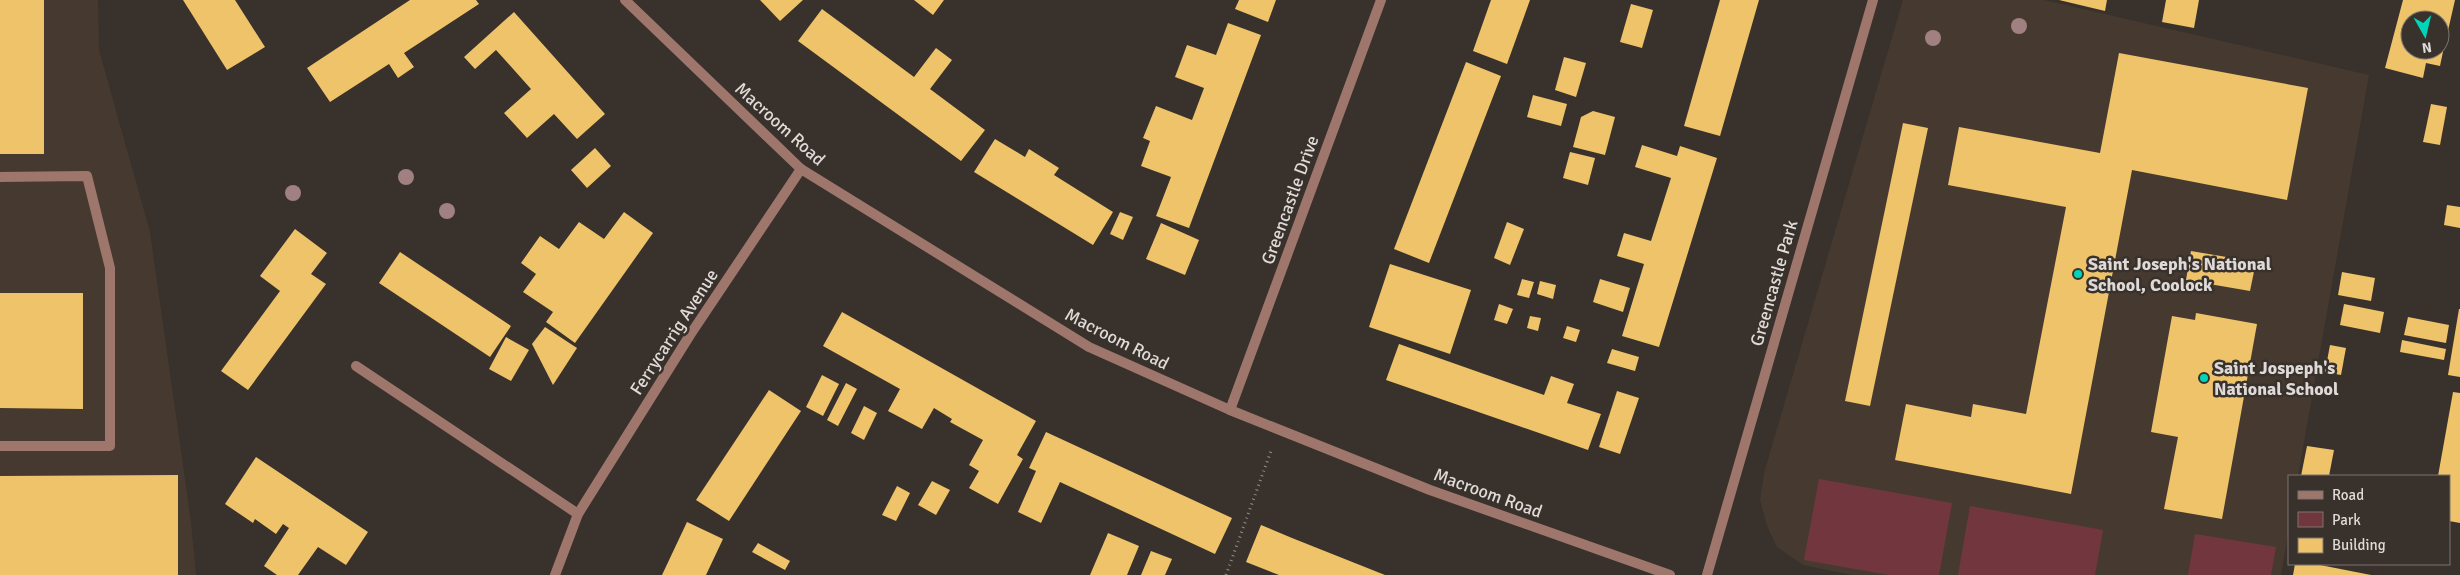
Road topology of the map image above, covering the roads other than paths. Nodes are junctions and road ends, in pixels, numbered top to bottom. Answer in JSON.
{"nodes":[{"id":1,"x":625,"y":0,"type":"edge"},
{"id":2,"x":1381,"y":0,"type":"edge"},
{"id":3,"x":1873,"y":0,"type":"edge"},
{"id":4,"x":801,"y":169,"type":"junction"},
{"id":5,"x":0,"y":177,"type":"edge"},
{"id":6,"x":356,"y":366,"type":"dead end"},
{"id":7,"x":1230,"y":410,"type":"junction"},
{"id":8,"x":0,"y":446,"type":"edge"},
{"id":9,"x":578,"y":514,"type":"junction"},
{"id":10,"x":555,"y":575,"type":"edge"},
{"id":11,"x":1670,"y":575,"type":"edge"},
{"id":12,"x":1707,"y":575,"type":"edge"}],
"edges":[{"from":1,"to":4,"type":"street","name":"Macroom Road"},
{"from":2,"to":7,"type":"street","name":"Greencastle Drive"},
{"from":3,"to":12,"type":"street","name":"Greencastle Park"},
{"from":4,"to":7,"type":"street","name":"Macroom Road"},
{"from":4,"to":9,"type":"street","name":"Ferrycarrig Avenue"},
{"from":5,"to":8,"type":"street"},
{"from":6,"to":9,"type":"street"},
{"from":7,"to":11,"type":"street","name":"Macroom Road"},
{"from":9,"to":10,"type":"street","name":"Ferrycarrig Avenue"}]}
